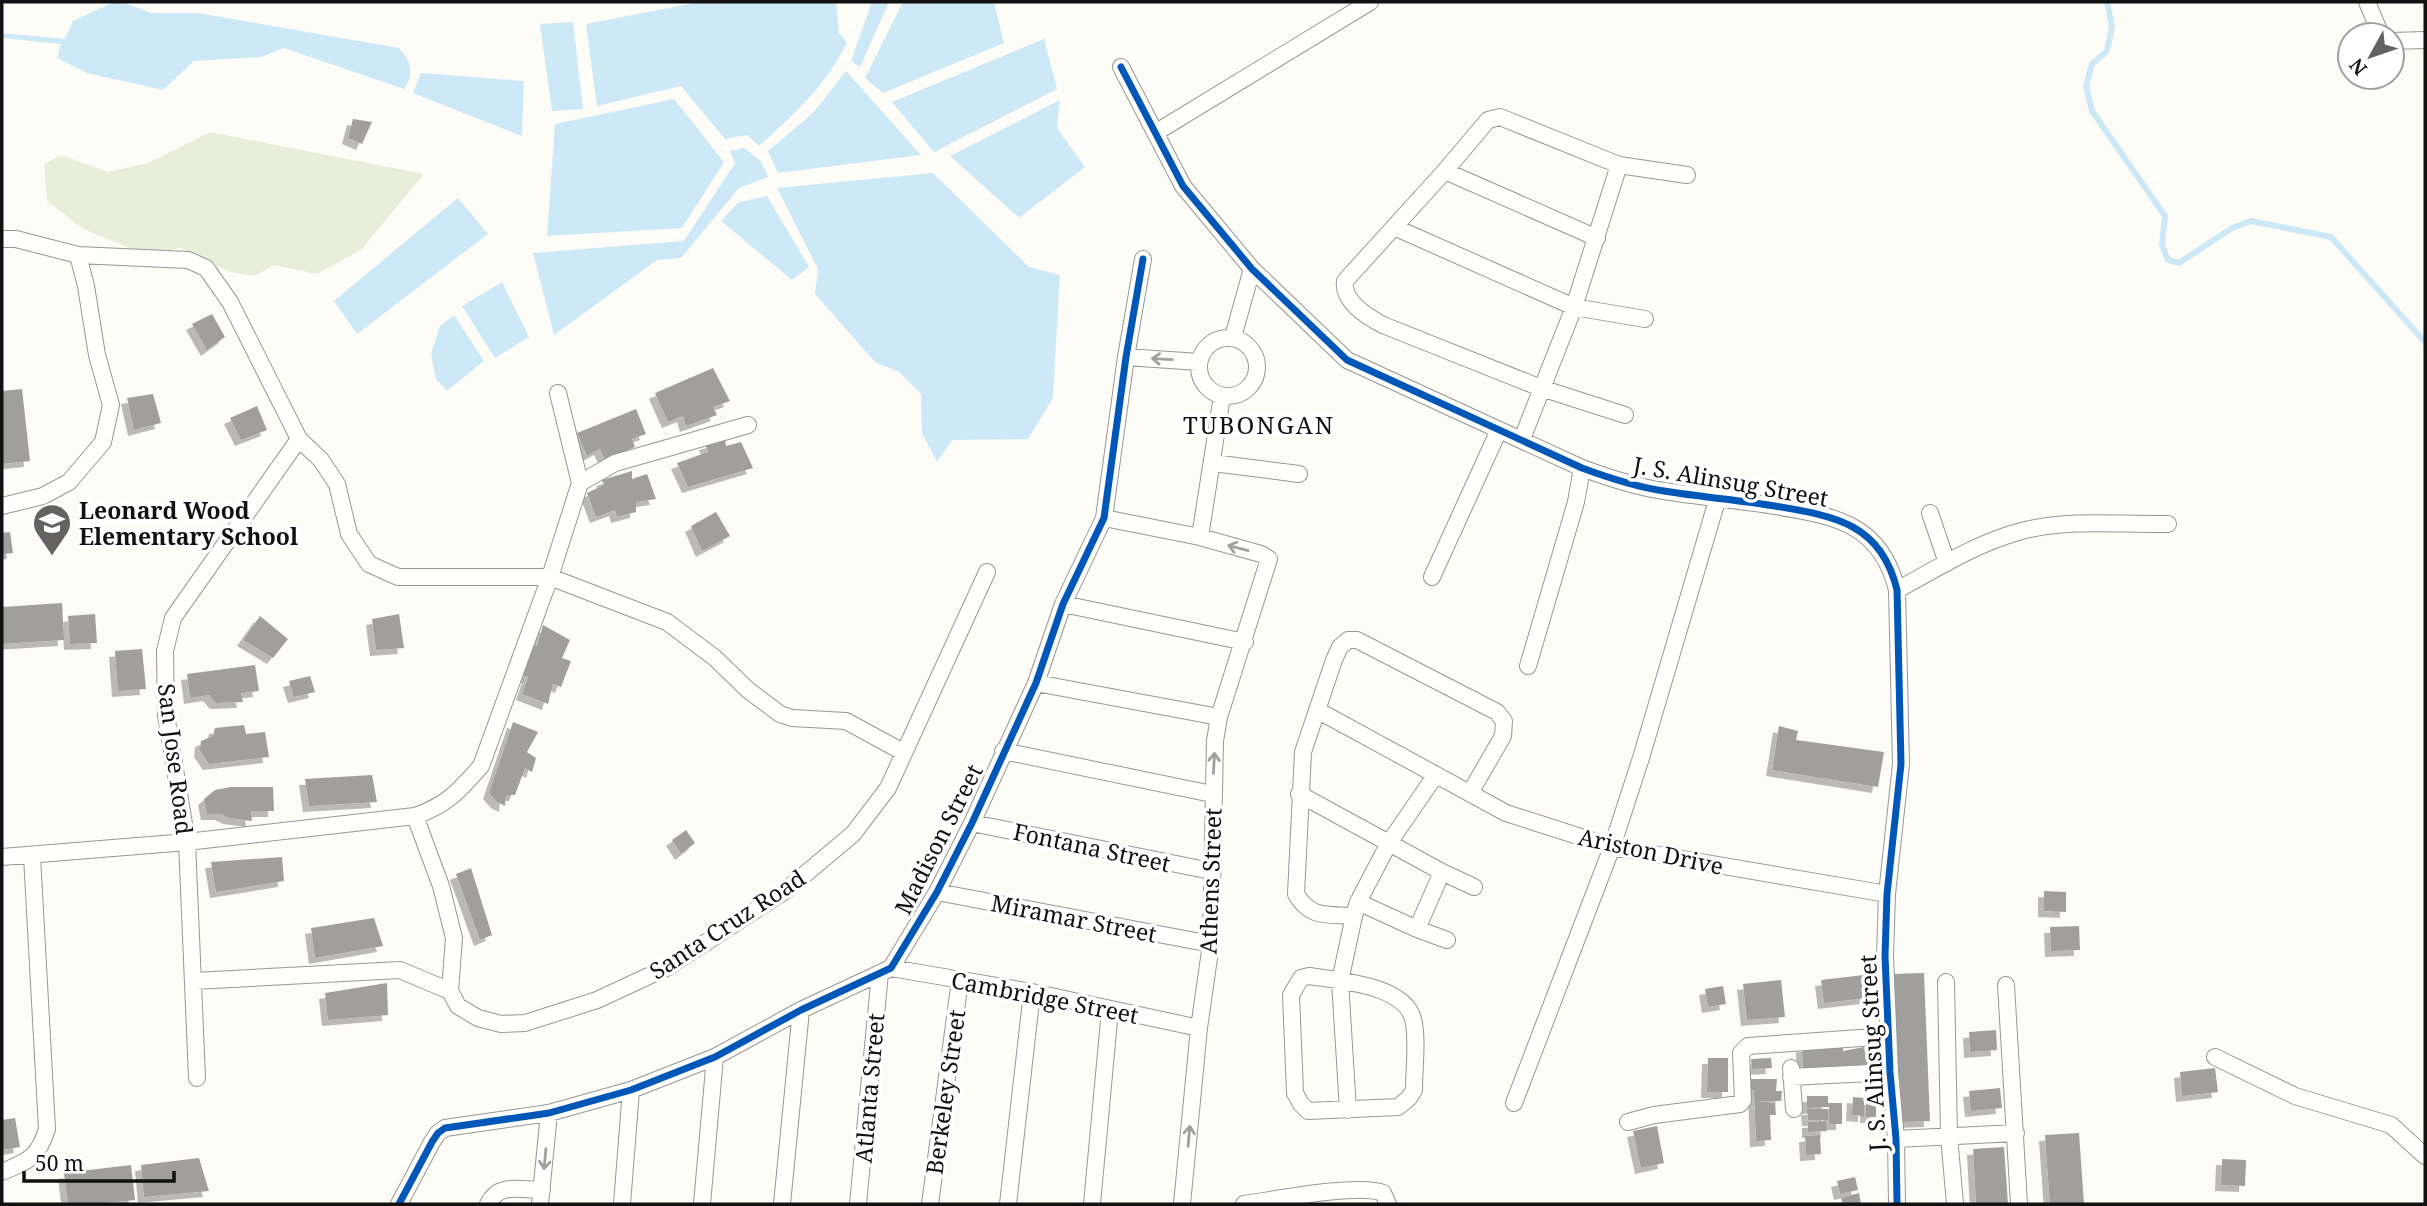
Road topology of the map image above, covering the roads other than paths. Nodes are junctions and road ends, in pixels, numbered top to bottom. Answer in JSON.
{"nodes":[{"id":1,"x":1370,"y":2,"type":"edge"},
{"id":2,"x":2367,"y":2,"type":"edge"},
{"id":3,"x":2375,"y":21,"type":"edge"},
{"id":4,"x":2425,"y":40,"type":"edge"},
{"id":5,"x":2406,"y":41,"type":"edge"},
{"id":6,"x":1121,"y":67,"type":"dead end"},
{"id":7,"x":1155,"y":133,"type":"junction"},
{"id":8,"x":1619,"y":165,"type":"junction"},
{"id":9,"x":1445,"y":171,"type":"junction"},
{"id":10,"x":1687,"y":175,"type":"dead end"},
{"id":11,"x":1394,"y":227,"type":"junction"},
{"id":12,"x":2,"y":239,"type":"edge"},
{"id":13,"x":1597,"y":239,"type":"junction"},
{"id":14,"x":78,"y":255,"type":"junction"},
{"id":15,"x":1143,"y":259,"type":"dead end"},
{"id":16,"x":1252,"y":269,"type":"junction"},
{"id":17,"x":1574,"y":307,"type":"junction"},
{"id":18,"x":1645,"y":319,"type":"dead end"},
{"id":19,"x":1233,"y":337,"type":"junction"},
{"id":20,"x":1126,"y":357,"type":"junction"},
{"id":21,"x":1199,"y":362,"type":"junction"},
{"id":22,"x":1541,"y":388,"type":"junction"},
{"id":23,"x":558,"y":393,"type":"dead end"},
{"id":24,"x":1222,"y":396,"type":"junction"},
{"id":25,"x":1625,"y":415,"type":"dead end"},
{"id":26,"x":748,"y":425,"type":"dead end"},
{"id":27,"x":1499,"y":430,"type":"junction"},
{"id":28,"x":299,"y":439,"type":"junction"},
{"id":29,"x":1522,"y":439,"type":"junction"},
{"id":30,"x":1213,"y":463,"type":"junction"},
{"id":31,"x":1582,"y":468,"type":"junction"},
{"id":32,"x":1299,"y":474,"type":"dead end"},
{"id":33,"x":580,"y":483,"type":"junction"},
{"id":34,"x":1717,"y":497,"type":"junction"},
{"id":35,"x":2,"y":506,"type":"edge"},
{"id":36,"x":1930,"y":513,"type":"dead end"},
{"id":37,"x":1104,"y":518,"type":"junction"},
{"id":38,"x":2168,"y":524,"type":"dead end"},
{"id":39,"x":1200,"y":537,"type":"junction"},
{"id":40,"x":1947,"y":563,"type":"junction"},
{"id":41,"x":987,"y":572,"type":"dead end"},
{"id":42,"x":550,"y":577,"type":"junction"},
{"id":43,"x":1432,"y":577,"type":"dead end"},
{"id":44,"x":1897,"y":590,"type":"junction"},
{"id":45,"x":1063,"y":604,"type":"junction"},
{"id":46,"x":1245,"y":642,"type":"junction"},
{"id":47,"x":1528,"y":666,"type":"dead end"},
{"id":48,"x":1036,"y":683,"type":"junction"},
{"id":49,"x":1317,"y":710,"type":"junction"},
{"id":50,"x":1219,"y":717,"type":"junction"},
{"id":51,"x":1003,"y":751,"type":"junction"},
{"id":52,"x":903,"y":752,"type":"junction"},
{"id":53,"x":1435,"y":775,"type":"junction"},
{"id":54,"x":1470,"y":793,"type":"junction"},
{"id":55,"x":1212,"y":794,"type":"junction"},
{"id":56,"x":1299,"y":794,"type":"junction"},
{"id":57,"x":415,"y":816,"type":"junction"},
{"id":58,"x":972,"y":822,"type":"junction"},
{"id":59,"x":187,"y":842,"type":"junction"},
{"id":60,"x":1389,"y":843,"type":"junction"},
{"id":61,"x":1612,"y":848,"type":"junction"},
{"id":62,"x":32,"y":856,"type":"junction"},
{"id":63,"x":2,"y":857,"type":"edge"},
{"id":64,"x":1211,"y":871,"type":"junction"},
{"id":65,"x":1442,"y":872,"type":"junction"},
{"id":66,"x":1474,"y":887,"type":"dead end"},
{"id":67,"x":937,"y":892,"type":"junction"},
{"id":68,"x":1887,"y":894,"type":"junction"},
{"id":69,"x":1356,"y":909,"type":"junction"},
{"id":70,"x":1418,"y":929,"type":"junction"},
{"id":71,"x":1447,"y":940,"type":"dead end"},
{"id":72,"x":1211,"y":944,"type":"junction"},
{"id":73,"x":885,"y":970,"type":"junction"},
{"id":74,"x":960,"y":980,"type":"junction"},
{"id":75,"x":194,"y":981,"type":"junction"},
{"id":76,"x":1340,"y":981,"type":"junction"},
{"id":77,"x":1946,"y":982,"type":"dead end"},
{"id":78,"x":2006,"y":985,"type":"dead end"},
{"id":79,"x":450,"y":991,"type":"junction"},
{"id":80,"x":1032,"y":992,"type":"junction"},
{"id":81,"x":801,"y":1010,"type":"junction"},
{"id":82,"x":1110,"y":1010,"type":"junction"},
{"id":83,"x":1199,"y":1028,"type":"junction"},
{"id":84,"x":1888,"y":1036,"type":"junction"},
{"id":85,"x":715,"y":1056,"type":"junction"},
{"id":86,"x":2216,"y":1057,"type":"dead end"},
{"id":87,"x":1890,"y":1072,"type":"junction"},
{"id":88,"x":197,"y":1078,"type":"dead end"},
{"id":89,"x":631,"y":1090,"type":"junction"},
{"id":90,"x":1514,"y":1103,"type":"dead end"},
{"id":91,"x":1794,"y":1109,"type":"dead end"},
{"id":92,"x":1349,"y":1110,"type":"junction"},
{"id":93,"x":549,"y":1113,"type":"junction"},
{"id":94,"x":1628,"y":1122,"type":"dead end"},
{"id":95,"x":2016,"y":1133,"type":"junction"},
{"id":96,"x":1950,"y":1136,"type":"junction"},
{"id":97,"x":1896,"y":1139,"type":"junction"},
{"id":98,"x":2425,"y":1156,"type":"edge"},
{"id":99,"x":2,"y":1172,"type":"edge"},
{"id":100,"x":541,"y":1197,"type":"edge"},
{"id":101,"x":1301,"y":1200,"type":"edge"},
{"id":102,"x":399,"y":1204,"type":"edge"},
{"id":103,"x":488,"y":1204,"type":"edge"},
{"id":104,"x":622,"y":1204,"type":"edge"},
{"id":105,"x":702,"y":1204,"type":"edge"},
{"id":106,"x":782,"y":1204,"type":"edge"},
{"id":107,"x":858,"y":1204,"type":"edge"},
{"id":108,"x":930,"y":1204,"type":"edge"},
{"id":109,"x":1008,"y":1204,"type":"edge"},
{"id":110,"x":1092,"y":1204,"type":"edge"},
{"id":111,"x":1182,"y":1204,"type":"edge"},
{"id":112,"x":1244,"y":1204,"type":"edge"},
{"id":113,"x":1388,"y":1204,"type":"edge"},
{"id":114,"x":1897,"y":1204,"type":"edge"},
{"id":115,"x":1955,"y":1204,"type":"edge"},
{"id":116,"x":2019,"y":1204,"type":"edge"}],
"edges":[{"from":1,"to":7,"type":"street"},
{"from":2,"to":3,"type":"street"},
{"from":4,"to":5,"type":"street"},
{"from":6,"to":7,"type":"street","name":"J. S. Alinsug Street"},
{"from":7,"to":16,"type":"street","name":"J. S. Alinsug Street"},
{"from":8,"to":9,"type":"street"},
{"from":8,"to":10,"type":"street"},
{"from":8,"to":13,"type":"street"},
{"from":9,"to":11,"type":"street"},
{"from":9,"to":13,"type":"street"},
{"from":11,"to":17,"type":"street"},
{"from":11,"to":22,"type":"street"},
{"from":12,"to":14,"type":"street"},
{"from":13,"to":17,"type":"street"},
{"from":14,"to":28,"type":"street"},
{"from":14,"to":35,"type":"street"},
{"from":15,"to":20,"type":"street","name":"Madison Street"},
{"from":16,"to":19,"type":"street"},
{"from":16,"to":27,"type":"street","name":"J. S. Alinsug Street"},
{"from":17,"to":18,"type":"street"},
{"from":17,"to":22,"type":"street"},
{"from":19,"to":21,"type":"street"},
{"from":19,"to":24,"type":"street"},
{"from":21,"to":20,"type":"street","one_way":true},
{"from":20,"to":37,"type":"street","name":"Madison Street"},
{"from":21,"to":24,"type":"street"},
{"from":22,"to":25,"type":"street"},
{"from":22,"to":29,"type":"street"},
{"from":23,"to":33,"type":"street"},
{"from":24,"to":30,"type":"street"},
{"from":26,"to":33,"type":"street"},
{"from":27,"to":29,"type":"street","name":"J. S. Alinsug Street"},
{"from":27,"to":43,"type":"street"},
{"from":28,"to":42,"type":"street"},
{"from":28,"to":59,"type":"street","name":"San Jose Road"},
{"from":29,"to":31,"type":"street","name":"J. S. Alinsug Street"},
{"from":30,"to":32,"type":"street"},
{"from":30,"to":39,"type":"street"},
{"from":31,"to":34,"type":"street","name":"J. S. Alinsug Street"},
{"from":31,"to":47,"type":"street"},
{"from":33,"to":42,"type":"street"},
{"from":34,"to":44,"type":"street","name":"J. S. Alinsug Street"},
{"from":34,"to":61,"type":"street"},
{"from":36,"to":40,"type":"street"},
{"from":37,"to":39,"type":"street"},
{"from":37,"to":45,"type":"street","name":"Madison Street"},
{"from":38,"to":40,"type":"street"},
{"from":46,"to":39,"type":"street","name":"Athens Street","one_way":true},
{"from":40,"to":44,"type":"street"},
{"from":41,"to":52,"type":"street","name":"Santa Cruz Road"},
{"from":42,"to":52,"type":"street"},
{"from":42,"to":57,"type":"street"},
{"from":44,"to":68,"type":"street","name":"J. S. Alinsug Street"},
{"from":45,"to":46,"type":"street"},
{"from":45,"to":48,"type":"street","name":"Madison Street"},
{"from":46,"to":50,"type":"street","name":"Athens Street"},
{"from":48,"to":50,"type":"street"},
{"from":48,"to":51,"type":"street","name":"Madison Street"},
{"from":49,"to":53,"type":"street","name":"Ariston Drive"},
{"from":49,"to":54,"type":"street"},
{"from":49,"to":56,"type":"street"},
{"from":55,"to":50,"type":"street","name":"Athens Street","one_way":true},
{"from":51,"to":55,"type":"street"},
{"from":51,"to":58,"type":"street","name":"Madison Street"},
{"from":52,"to":79,"type":"street","name":"Santa Cruz Road"},
{"from":53,"to":54,"type":"street","name":"Ariston Drive"},
{"from":53,"to":60,"type":"street"},
{"from":54,"to":61,"type":"street","name":"Ariston Drive"},
{"from":55,"to":64,"type":"street","name":"Athens Street"},
{"from":56,"to":60,"type":"street"},
{"from":56,"to":69,"type":"street"},
{"from":57,"to":59,"type":"street"},
{"from":57,"to":79,"type":"street"},
{"from":58,"to":64,"type":"street","name":"Fontana Street"},
{"from":58,"to":67,"type":"street","name":"Madison Street"},
{"from":59,"to":62,"type":"street"},
{"from":59,"to":75,"type":"street","name":"San Jose Road"},
{"from":60,"to":65,"type":"street"},
{"from":60,"to":69,"type":"street"},
{"from":61,"to":68,"type":"street","name":"Ariston Drive"},
{"from":61,"to":90,"type":"street"},
{"from":62,"to":63,"type":"street"},
{"from":62,"to":99,"type":"street"},
{"from":64,"to":72,"type":"street","name":"Athens Street"},
{"from":65,"to":66,"type":"street"},
{"from":65,"to":70,"type":"street"},
{"from":67,"to":72,"type":"street","name":"Miramar Street"},
{"from":67,"to":73,"type":"street","name":"Madison Street"},
{"from":68,"to":84,"type":"street","name":"J. S. Alinsug Street"},
{"from":69,"to":70,"type":"street"},
{"from":69,"to":76,"type":"street"},
{"from":70,"to":71,"type":"street"},
{"from":72,"to":83,"type":"street","name":"Athens Street"},
{"from":73,"to":74,"type":"street","name":"Cambridge Street"},
{"from":73,"to":81,"type":"street"},
{"from":73,"to":107,"type":"street","name":"Atlanta Street"},
{"from":74,"to":80,"type":"street","name":"Cambridge Street"},
{"from":74,"to":108,"type":"street","name":"Berkeley Street"},
{"from":75,"to":79,"type":"street","name":"Santa Cruz Road"},
{"from":75,"to":88,"type":"street","name":"San Jose Road"},
{"from":76,"to":92,"type":"street"},
{"from":76,"to":92,"type":"street"},
{"from":76,"to":92,"type":"street"},
{"from":77,"to":96,"type":"street"},
{"from":78,"to":95,"type":"street"},
{"from":80,"to":82,"type":"street","name":"Cambridge Street"},
{"from":80,"to":109,"type":"street"},
{"from":81,"to":85,"type":"street"},
{"from":81,"to":106,"type":"street"},
{"from":82,"to":83,"type":"street","name":"Cambridge Street"},
{"from":82,"to":110,"type":"street"},
{"from":111,"to":83,"type":"street","name":"Athens Street","one_way":true},
{"from":84,"to":87,"type":"street","name":"J. S. Alinsug Street"},
{"from":84,"to":94,"type":"street"},
{"from":85,"to":89,"type":"street"},
{"from":85,"to":105,"type":"street"},
{"from":86,"to":98,"type":"street"},
{"from":87,"to":91,"type":"street"},
{"from":87,"to":97,"type":"street","name":"J. S. Alinsug Street"},
{"from":89,"to":93,"type":"street"},
{"from":89,"to":104,"type":"street"},
{"from":93,"to":100,"type":"street","one_way":true},
{"from":93,"to":102,"type":"street"},
{"from":95,"to":96,"type":"street"},
{"from":95,"to":116,"type":"street"},
{"from":96,"to":97,"type":"street"},
{"from":96,"to":115,"type":"street"},
{"from":97,"to":114,"type":"street","name":"J. S. Alinsug Street"},
{"from":100,"to":103,"type":"street"},
{"from":101,"to":112,"type":"street"},
{"from":101,"to":113,"type":"street"}]}
